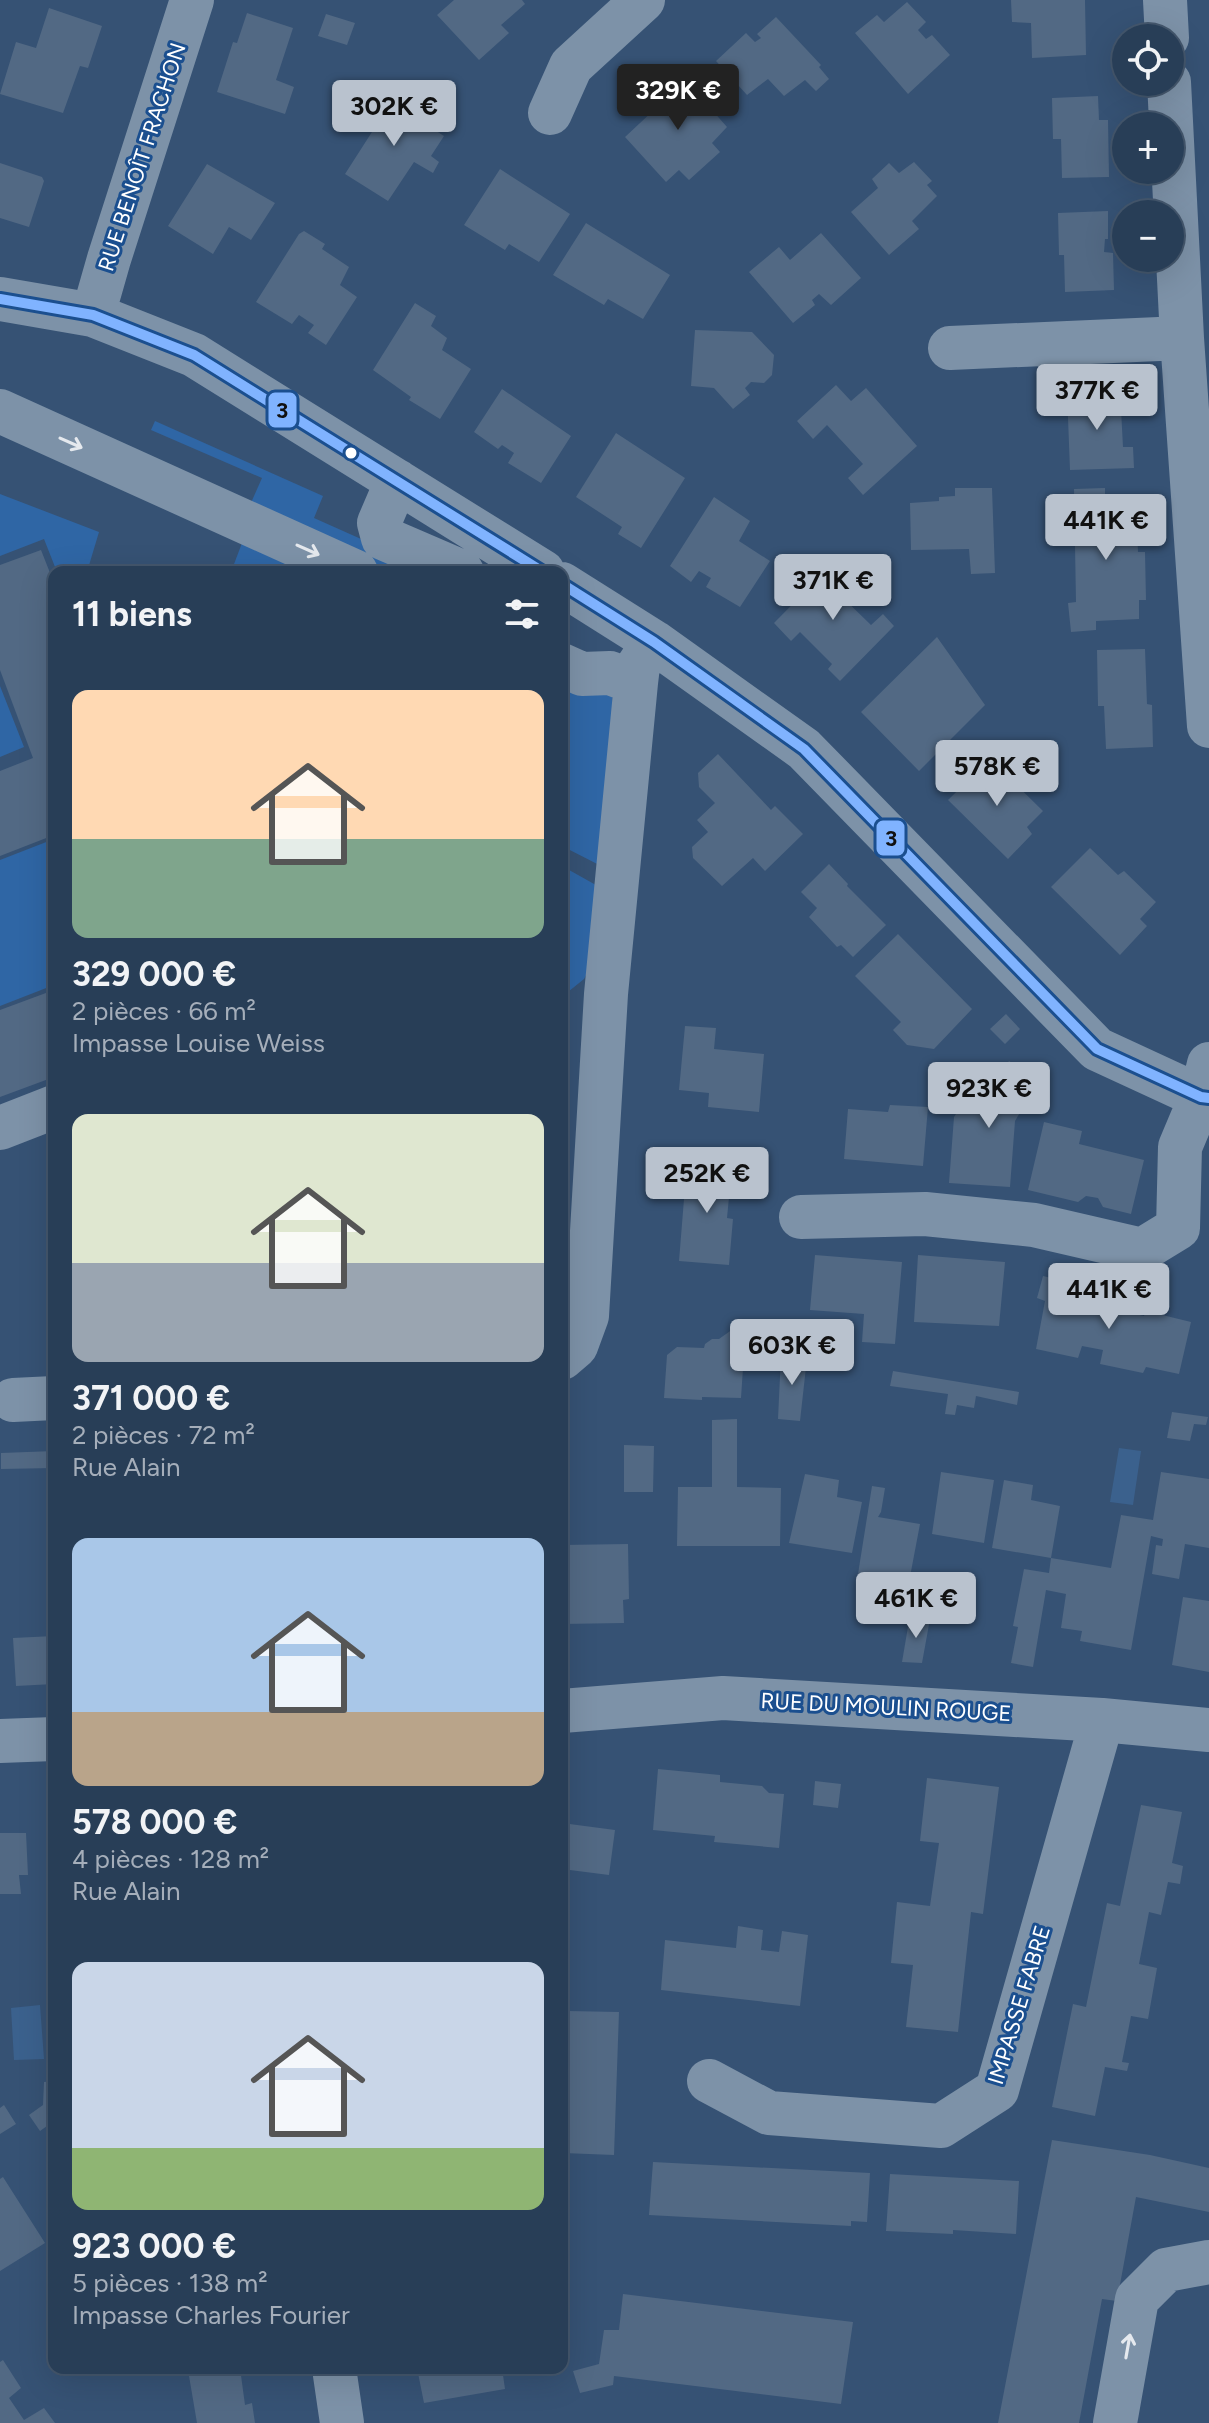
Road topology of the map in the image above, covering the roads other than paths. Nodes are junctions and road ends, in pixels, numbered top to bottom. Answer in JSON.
{"nodes":[{"id":1,"x":192,"y":0,"type":"edge"},
{"id":2,"x":643,"y":0,"type":"edge"},
{"id":3,"x":1165,"y":0,"type":"edge"},
{"id":4,"x":1166,"y":24,"type":"edge"},
{"id":5,"x":1170,"y":96,"type":"edge"},
{"id":6,"x":550,"y":113,"type":"dead end"},
{"id":7,"x":0,"y":299,"type":"edge"},
{"id":8,"x":93,"y":315,"type":"junction"},
{"id":9,"x":1182,"y":338,"type":"junction"},
{"id":10,"x":950,"y":348,"type":"dead end"},
{"id":11,"x":0,"y":411,"type":"edge"},
{"id":12,"x":397,"y":481,"type":"junction"},
{"id":13,"x":528,"y":563,"type":"edge"},
{"id":14,"x":343,"y":566,"type":"edge"},
{"id":15,"x":448,"y":566,"type":"edge"},
{"id":16,"x":568,"y":588,"type":"edge"},
{"id":17,"x":654,"y":642,"type":"junction"},
{"id":18,"x":568,"y":668,"type":"edge"},
{"id":19,"x":636,"y":683,"type":"junction"},
{"id":20,"x":1209,"y":726,"type":"edge"},
{"id":21,"x":1206,"y":1086,"type":"edge"},
{"id":22,"x":48,"y":1109,"type":"edge"},
{"id":23,"x":0,"y":1128,"type":"edge"},
{"id":24,"x":801,"y":1217,"type":"dead end"},
{"id":25,"x":568,"y":1353,"type":"edge"},
{"id":26,"x":568,"y":1711,"type":"edge"},
{"id":27,"x":1102,"y":1720,"type":"junction"},
{"id":28,"x":1209,"y":1730,"type":"edge"},
{"id":29,"x":48,"y":1739,"type":"edge"},
{"id":30,"x":0,"y":1741,"type":"edge"},
{"id":31,"x":709,"y":2081,"type":"dead end"},
{"id":32,"x":1209,"y":2262,"type":"edge"},
{"id":33,"x":335,"y":2374,"type":"edge"},
{"id":34,"x":342,"y":2423,"type":"edge"},
{"id":35,"x":1115,"y":2423,"type":"edge"}],
"edges":[{"from":1,"to":8,"type":"street","name":"RUE BENOÎT FRACHON"},
{"from":2,"to":6,"type":"street"},
{"from":3,"to":4,"type":"street"},
{"from":5,"to":9,"type":"street"},
{"from":7,"to":8,"type":"street"},
{"from":8,"to":12,"type":"street"},
{"from":9,"to":10,"type":"street"},
{"from":9,"to":20,"type":"street"},
{"from":11,"to":14,"type":"street","one_way":true},
{"from":12,"to":13,"type":"street"},
{"from":12,"to":15,"type":"street"},
{"from":16,"to":17,"type":"street"},
{"from":17,"to":19,"type":"street"},
{"from":17,"to":21,"type":"street"},
{"from":18,"to":19,"type":"street"},
{"from":19,"to":25,"type":"street"},
{"from":21,"to":24,"type":"street"},
{"from":22,"to":23,"type":"street"},
{"from":26,"to":27,"type":"street","name":"RUE DU MOULIN ROUGE"},
{"from":27,"to":28,"type":"street","name":"RUE DU MOULIN ROUGE"},
{"from":27,"to":31,"type":"street","name":"IMPASSE FABRE"},
{"from":29,"to":30,"type":"street"},
{"from":35,"to":32,"type":"street","one_way":true},
{"from":33,"to":34,"type":"street"}]}
